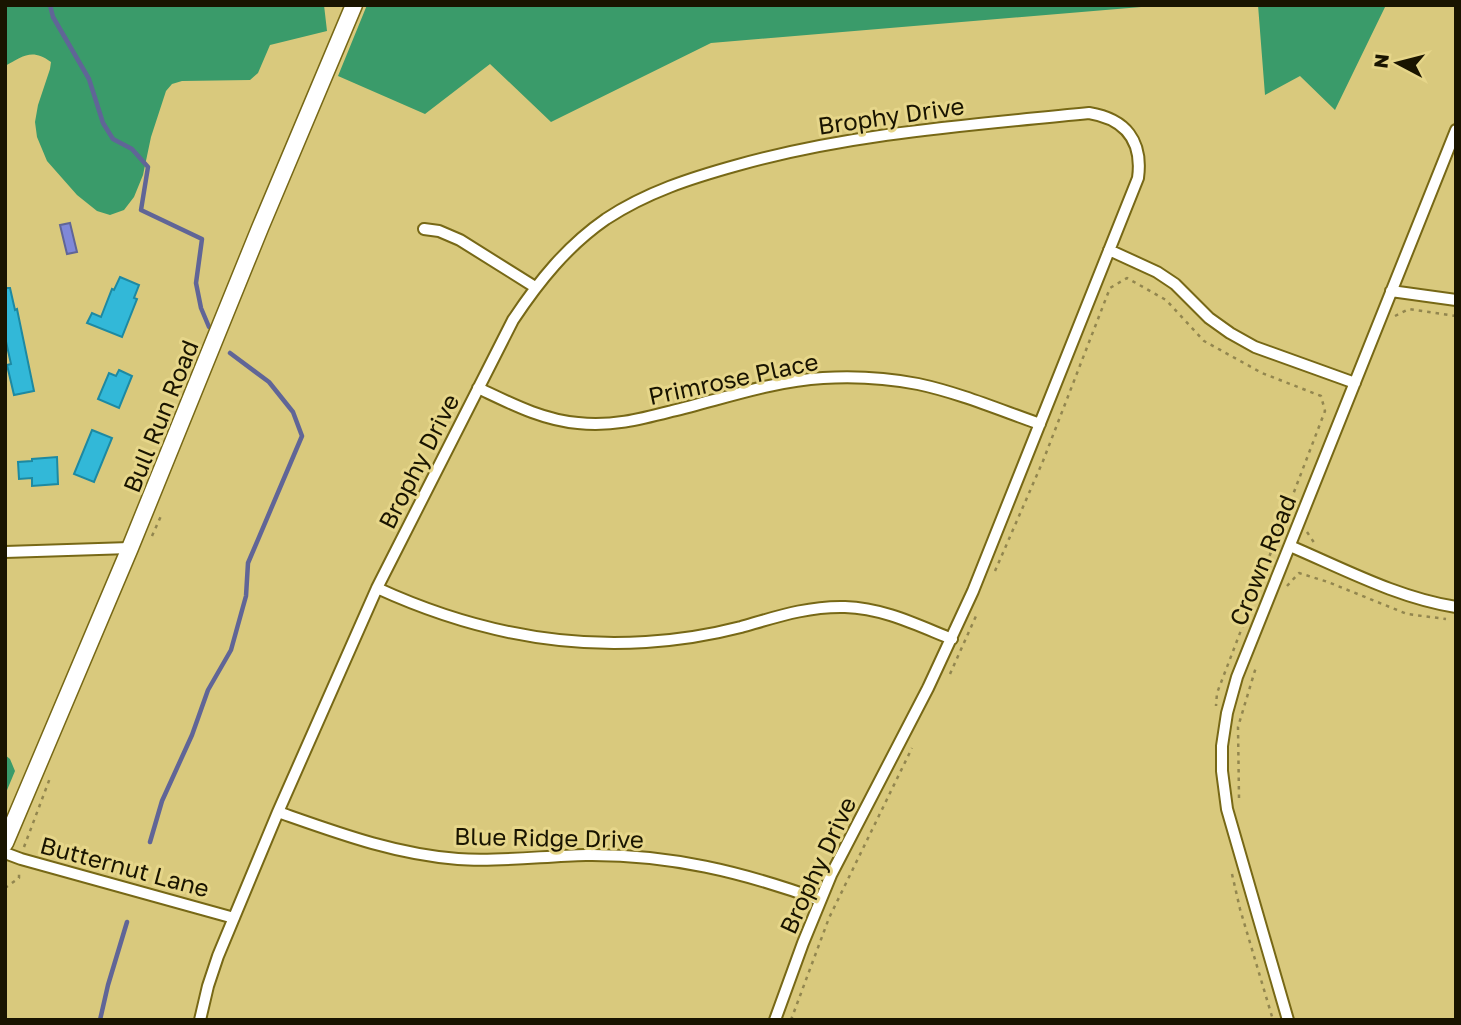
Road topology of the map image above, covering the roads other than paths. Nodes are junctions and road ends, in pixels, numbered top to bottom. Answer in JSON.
{"nodes":[{"id":1,"x":354,"y":5,"type":"edge"},
{"id":2,"x":1456,"y":130,"type":"edge"},
{"id":3,"x":424,"y":229,"type":"dead end"},
{"id":4,"x":1110,"y":250,"type":"junction"},
{"id":5,"x":535,"y":287,"type":"junction"},
{"id":6,"x":1391,"y":291,"type":"junction"},
{"id":7,"x":1456,"y":300,"type":"edge"},
{"id":8,"x":1355,"y":383,"type":"junction"},
{"id":9,"x":478,"y":388,"type":"junction"},
{"id":10,"x":1040,"y":424,"type":"junction"},
{"id":11,"x":1290,"y":547,"type":"junction"},
{"id":12,"x":130,"y":548,"type":"junction"},
{"id":13,"x":5,"y":552,"type":"edge"},
{"id":14,"x":377,"y":588,"type":"junction"},
{"id":15,"x":1456,"y":607,"type":"edge"},
{"id":16,"x":952,"y":639,"type":"junction"},
{"id":17,"x":278,"y":812,"type":"junction"},
{"id":18,"x":5,"y":842,"type":"edge"},
{"id":19,"x":5,"y":853,"type":"edge"},
{"id":20,"x":820,"y":900,"type":"junction"},
{"id":21,"x":234,"y":918,"type":"junction"},
{"id":22,"x":200,"y":1020,"type":"edge"},
{"id":23,"x":775,"y":1020,"type":"edge"},
{"id":24,"x":1288,"y":1020,"type":"edge"}],
"edges":[{"from":1,"to":12,"type":"street","name":"Bull Run Road"},
{"from":2,"to":6,"type":"street","name":"Crown Road"},
{"from":3,"to":5,"type":"street"},
{"from":4,"to":5,"type":"street","name":"Brophy Drive"},
{"from":4,"to":8,"type":"street"},
{"from":4,"to":10,"type":"street","name":"Brophy Drive"},
{"from":5,"to":9,"type":"street","name":"Brophy Drive"},
{"from":6,"to":7,"type":"street"},
{"from":6,"to":8,"type":"street","name":"Crown Road"},
{"from":8,"to":11,"type":"street","name":"Crown Road"},
{"from":9,"to":10,"type":"street","name":"Primrose Place"},
{"from":9,"to":14,"type":"street","name":"Brophy Drive"},
{"from":10,"to":16,"type":"street","name":"Brophy Drive"},
{"from":11,"to":15,"type":"street"},
{"from":11,"to":24,"type":"street","name":"Crown Road"},
{"from":12,"to":13,"type":"street"},
{"from":12,"to":18,"type":"street","name":"Bull Run Road"},
{"from":14,"to":16,"type":"street"},
{"from":14,"to":17,"type":"street","name":"Brophy Drive"},
{"from":16,"to":20,"type":"street","name":"Brophy Drive"},
{"from":17,"to":20,"type":"street","name":"Blue Ridge Drive"},
{"from":17,"to":21,"type":"street","name":"Brophy Drive"},
{"from":19,"to":21,"type":"street","name":"Butternut Lane"},
{"from":20,"to":23,"type":"street","name":"Brophy Drive"},
{"from":21,"to":22,"type":"street","name":"Brophy Drive"}]}
